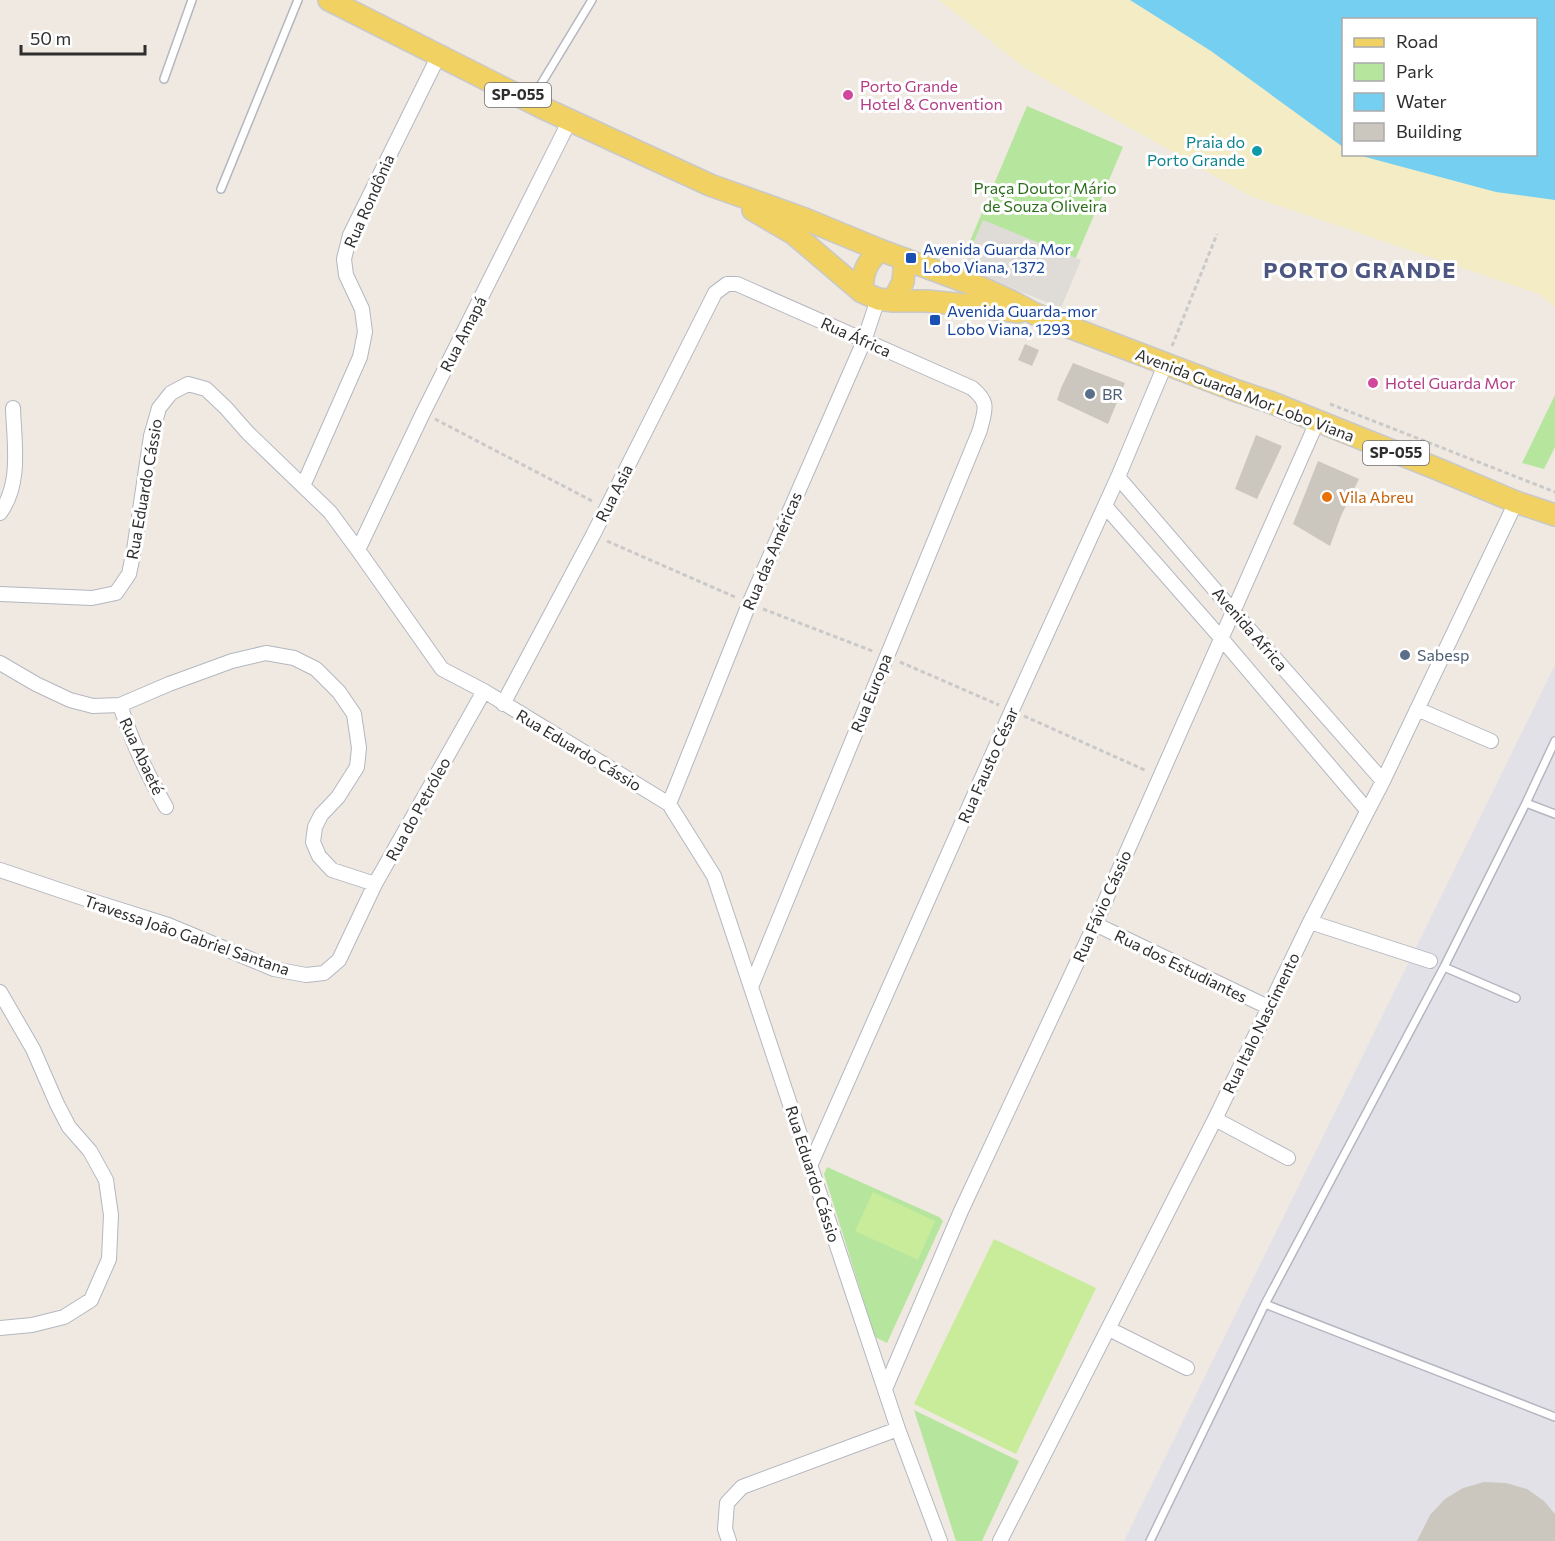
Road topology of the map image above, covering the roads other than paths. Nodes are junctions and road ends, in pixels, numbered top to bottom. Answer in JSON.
{"nodes":[{"id":1,"x":192,"y":0,"type":"edge"},
{"id":2,"x":298,"y":0,"type":"edge"},
{"id":3,"x":329,"y":0,"type":"edge"},
{"id":4,"x":592,"y":0,"type":"edge"},
{"id":5,"x":439,"y":55,"type":"junction"},
{"id":6,"x":164,"y":79,"type":"dead end"},
{"id":7,"x":530,"y":101,"type":"junction"},
{"id":8,"x":570,"y":120,"type":"junction"},
{"id":9,"x":710,"y":185,"type":"junction"},
{"id":10,"x":221,"y":189,"type":"dead end"},
{"id":11,"x":879,"y":250,"type":"junction"},
{"id":12,"x":904,"y":259,"type":"junction"},
{"id":13,"x":727,"y":284,"type":"joint"},
{"id":14,"x":878,"y":297,"type":"junction"},
{"id":15,"x":1035,"y":314,"type":"junction"},
{"id":16,"x":864,"y":341,"type":"junction"},
{"id":17,"x":1165,"y":364,"type":"junction"},
{"id":18,"x":983,"y":397,"type":"joint"},
{"id":19,"x":13,"y":408,"type":"dead end"},
{"id":20,"x":1317,"y":422,"type":"junction"},
{"id":21,"x":1118,"y":477,"type":"junction"},
{"id":22,"x":303,"y":486,"type":"junction"},
{"id":23,"x":1516,"y":502,"type":"junction"},
{"id":24,"x":1105,"y":506,"type":"junction"},
{"id":25,"x":0,"y":513,"type":"edge"},
{"id":26,"x":1555,"y":515,"type":"edge"},
{"id":27,"x":358,"y":550,"type":"junction"},
{"id":28,"x":0,"y":594,"type":"edge"},
{"id":29,"x":1233,"y":611,"type":"junction"},
{"id":30,"x":1221,"y":638,"type":"junction"},
{"id":31,"x":0,"y":663,"type":"edge"},
{"id":32,"x":484,"y":691,"type":"junction"},
{"id":33,"x":504,"y":704,"type":"junction"},
{"id":34,"x":120,"y":705,"type":"junction"},
{"id":35,"x":1417,"y":709,"type":"junction"},
{"id":36,"x":1491,"y":741,"type":"dead end"},
{"id":37,"x":1555,"y":741,"type":"edge"},
{"id":38,"x":1383,"y":781,"type":"junction"},
{"id":39,"x":1526,"y":803,"type":"junction"},
{"id":40,"x":669,"y":804,"type":"junction"},
{"id":41,"x":166,"y":807,"type":"dead end"},
{"id":42,"x":1367,"y":810,"type":"junction"},
{"id":43,"x":1555,"y":814,"type":"edge"},
{"id":44,"x":0,"y":870,"type":"edge"},
{"id":45,"x":375,"y":884,"type":"junction"},
{"id":46,"x":1310,"y":922,"type":"junction"},
{"id":47,"x":1095,"y":924,"type":"junction"},
{"id":48,"x":354,"y":928,"type":"joint"},
{"id":49,"x":1430,"y":961,"type":"dead end"},
{"id":50,"x":1444,"y":968,"type":"junction"},
{"id":51,"x":751,"y":987,"type":"junction"},
{"id":52,"x":0,"y":992,"type":"edge"},
{"id":53,"x":1516,"y":998,"type":"dead end"},
{"id":54,"x":1268,"y":1007,"type":"junction"},
{"id":55,"x":1215,"y":1119,"type":"junction"},
{"id":56,"x":1288,"y":1158,"type":"dead end"},
{"id":57,"x":810,"y":1166,"type":"junction"},
{"id":58,"x":1265,"y":1304,"type":"junction"},
{"id":59,"x":0,"y":1328,"type":"edge"},
{"id":60,"x":1109,"y":1329,"type":"junction"},
{"id":61,"x":1187,"y":1368,"type":"dead end"},
{"id":62,"x":885,"y":1389,"type":"junction"},
{"id":63,"x":1555,"y":1417,"type":"edge"},
{"id":64,"x":898,"y":1429,"type":"junction"},
{"id":65,"x":1005,"y":1539,"type":"edge"},
{"id":66,"x":729,"y":1541,"type":"edge"},
{"id":67,"x":940,"y":1541,"type":"edge"},
{"id":68,"x":1150,"y":1541,"type":"edge"}],
"edges":[{"from":1,"to":6,"type":"lane"},
{"from":2,"to":10,"type":"lane"},
{"from":3,"to":5,"type":"main road","name":"Avenida Guarda Mor Lobo Viana","number":"SP-055"},
{"from":4,"to":7,"type":"lane"},
{"from":5,"to":7,"type":"main road","name":"Avenida Guarda Mor Lobo Viana","number":"SP-055"},
{"from":5,"to":22,"type":"street","name":"Rua Rondônia"},
{"from":7,"to":8,"type":"main road","name":"Avenida Guarda Mor Lobo Viana","number":"SP-055"},
{"from":8,"to":9,"type":"main road","name":"Avenida Guarda Mor Lobo Viana","number":"SP-055"},
{"from":8,"to":27,"type":"street","name":"Rua Amapá"},
{"from":9,"to":11,"type":"main road","name":"Avenida Guarda Mor Lobo Viana","number":"SP-055"},
{"from":9,"to":14,"type":"main road","name":"Avenida Guarda Mor Lobo Viana","number":"SP-055"},
{"from":11,"to":12,"type":"main road","name":"Avenida Guarda Mor Lobo Viana","number":"SP-055"},
{"from":11,"to":14,"type":"main road"},
{"from":12,"to":14,"type":"main road"},
{"from":12,"to":15,"type":"main road","name":"Avenida Guarda Mor Lobo Viana","number":"SP-055"},
{"from":13,"to":16,"type":"street","name":"Rua África"},
{"from":13,"to":33,"type":"street","name":"Rua Asia"},
{"from":14,"to":15,"type":"main road","name":"Avenida Guarda Mor Lobo Viana","number":"SP-055"},
{"from":14,"to":16,"type":"street","name":"Rua das Américas"},
{"from":15,"to":17,"type":"main road","name":"Avenida Guarda Mor Lobo Viana","number":"SP-055"},
{"from":16,"to":18,"type":"street","name":"Rua África"},
{"from":16,"to":40,"type":"street","name":"Rua das Américas"},
{"from":17,"to":20,"type":"main road","name":"Avenida Guarda Mor Lobo Viana","number":"SP-055"},
{"from":17,"to":21,"type":"street","name":"Rua Fausto César"},
{"from":18,"to":51,"type":"street","name":"Rua Europa"},
{"from":19,"to":25,"type":"street"},
{"from":20,"to":23,"type":"main road","name":"Avenida Guarda Mor Lobo Viana","number":"SP-055"},
{"from":20,"to":29,"type":"street","name":"Rua Fávio Cássio"},
{"from":21,"to":24,"type":"street","name":"Rua Fausto César"},
{"from":21,"to":29,"type":"street","name":"Avenida Africa"},
{"from":22,"to":27,"type":"street","name":"Rua Eduardo Cássio"},
{"from":22,"to":28,"type":"street","name":"Rua Eduardo Cássio"},
{"from":23,"to":26,"type":"main road","name":"Avenida Guarda Mor Lobo Viana","number":"SP-055"},
{"from":23,"to":35,"type":"street","name":"Rua Italo Nascimento"},
{"from":24,"to":30,"type":"street","name":"Avenida Africa"},
{"from":24,"to":57,"type":"street","name":"Rua Fausto César"},
{"from":27,"to":32,"type":"street","name":"Rua Eduardo Cássio"},
{"from":29,"to":30,"type":"street","name":"Rua Fávio Cássio"},
{"from":29,"to":38,"type":"street","name":"Avenida Africa"},
{"from":30,"to":42,"type":"street","name":"Avenida Africa"},
{"from":30,"to":47,"type":"street","name":"Rua Fávio Cássio"},
{"from":31,"to":34,"type":"street"},
{"from":32,"to":33,"type":"street","name":"Rua Eduardo Cássio"},
{"from":32,"to":45,"type":"street","name":"Rua do Petróleo"},
{"from":33,"to":40,"type":"street","name":"Rua Eduardo Cássio"},
{"from":34,"to":41,"type":"street","name":"Rua Abaeté"},
{"from":34,"to":45,"type":"street"},
{"from":35,"to":36,"type":"street"},
{"from":35,"to":38,"type":"street","name":"Rua Italo Nascimento"},
{"from":37,"to":39,"type":"lane"},
{"from":38,"to":42,"type":"street","name":"Rua Italo Nascimento"},
{"from":39,"to":43,"type":"lane"},
{"from":39,"to":50,"type":"lane"},
{"from":40,"to":51,"type":"street","name":"Rua Eduardo Cássio"},
{"from":42,"to":46,"type":"street","name":"Rua Italo Nascimento"},
{"from":44,"to":48,"type":"street","name":"Travessa João Gabriel Santana"},
{"from":45,"to":48,"type":"street","name":"Rua do Petróleo"},
{"from":46,"to":49,"type":"street"},
{"from":46,"to":54,"type":"street","name":"Rua Italo Nascimento"},
{"from":47,"to":54,"type":"street","name":"Rua dos Estudiantes"},
{"from":47,"to":62,"type":"street","name":"Rua Fávio Cássio"},
{"from":50,"to":53,"type":"lane"},
{"from":50,"to":58,"type":"lane"},
{"from":51,"to":57,"type":"street","name":"Rua Eduardo Cássio"},
{"from":52,"to":59,"type":"street"},
{"from":54,"to":55,"type":"street","name":"Rua Italo Nascimento"},
{"from":55,"to":56,"type":"street"},
{"from":55,"to":60,"type":"street","name":"Rua Italo Nascimento"},
{"from":57,"to":62,"type":"street","name":"Rua Eduardo Cássio"},
{"from":58,"to":63,"type":"lane"},
{"from":58,"to":68,"type":"lane"},
{"from":60,"to":61,"type":"street"},
{"from":60,"to":65,"type":"street","name":"Rua Italo Nascimento"},
{"from":62,"to":64,"type":"street","name":"Rua Eduardo Cássio"},
{"from":64,"to":66,"type":"street"},
{"from":64,"to":67,"type":"street","name":"Rua Eduardo Cássio"}]}
